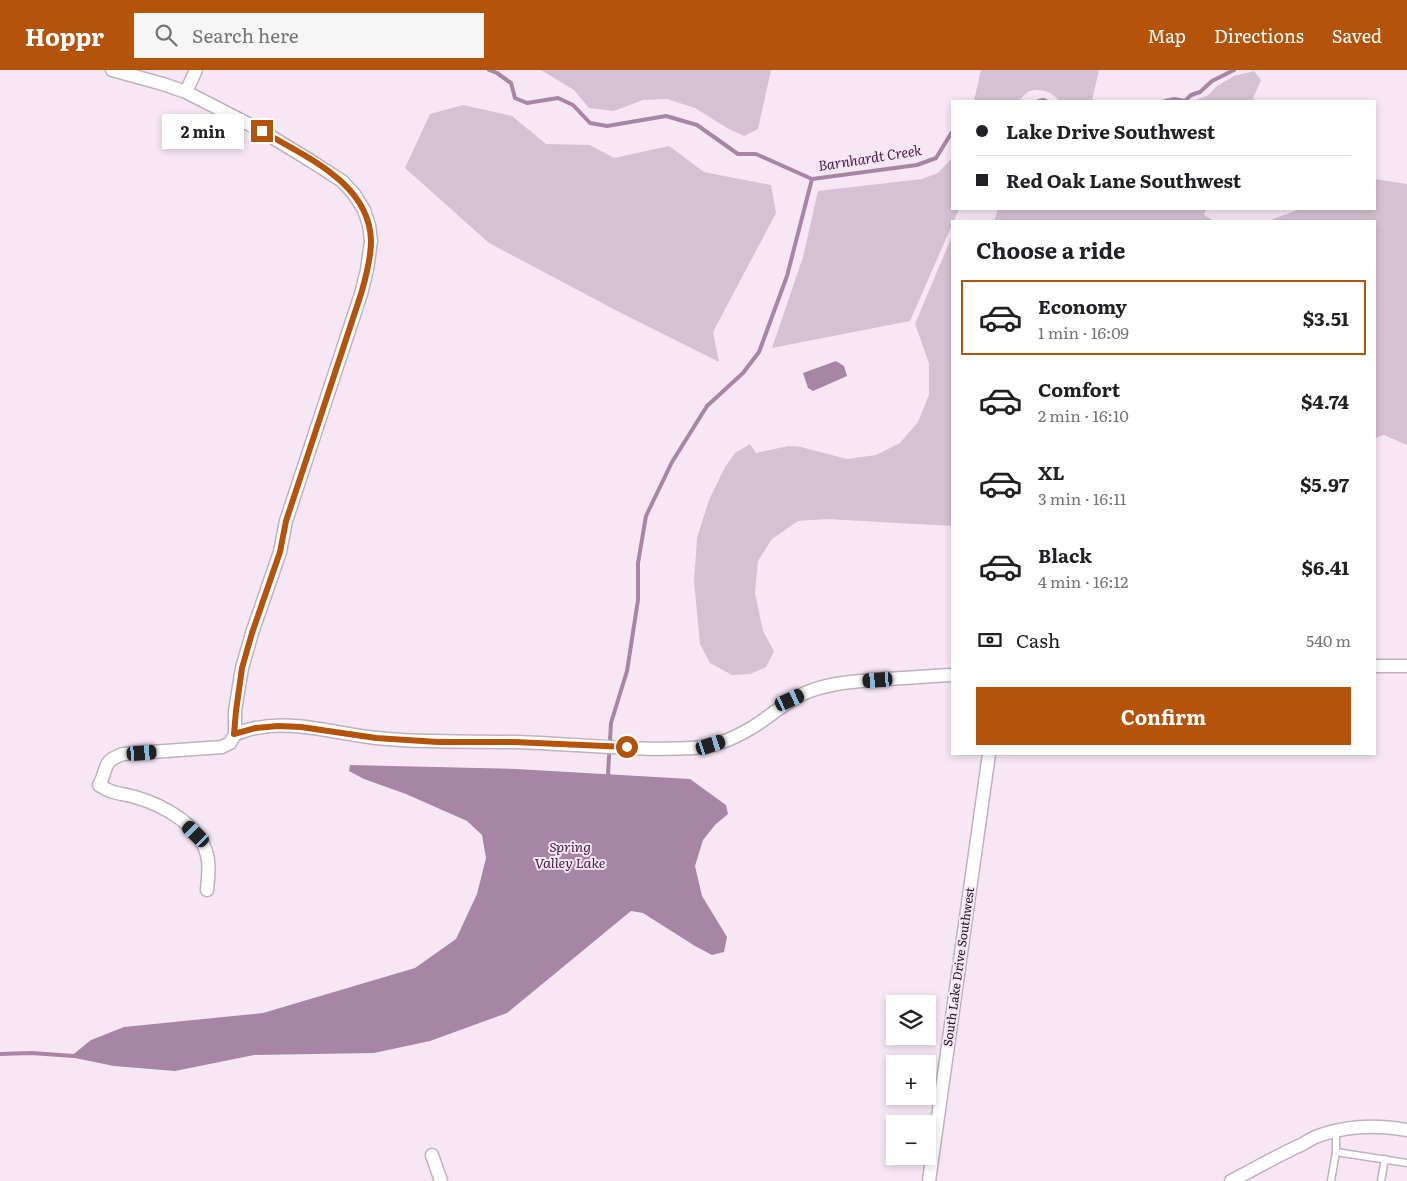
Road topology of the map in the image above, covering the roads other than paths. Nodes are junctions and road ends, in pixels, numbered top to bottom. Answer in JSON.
{"nodes":[{"id":1,"x":112,"y":70,"type":"edge"},
{"id":2,"x":196,"y":70,"type":"edge"},
{"id":3,"x":186,"y":92,"type":"junction"},
{"id":4,"x":1376,"y":666,"type":"edge"},
{"id":5,"x":1407,"y":666,"type":"edge"},
{"id":6,"x":951,"y":675,"type":"edge"},
{"id":7,"x":234,"y":734,"type":"junction"},
{"id":8,"x":989,"y":755,"type":"edge"},
{"id":9,"x":207,"y":890,"type":"dead end"},
{"id":10,"x":1407,"y":1130,"type":"edge"},
{"id":11,"x":1336,"y":1131,"type":"junction"},
{"id":12,"x":1336,"y":1152,"type":"junction"},
{"id":13,"x":432,"y":1155,"type":"dead end"},
{"id":14,"x":1385,"y":1160,"type":"junction"},
{"id":15,"x":1407,"y":1163,"type":"edge"},
{"id":16,"x":441,"y":1181,"type":"edge"},
{"id":17,"x":929,"y":1181,"type":"edge"},
{"id":18,"x":1231,"y":1181,"type":"edge"},
{"id":19,"x":1331,"y":1181,"type":"edge"},
{"id":20,"x":1381,"y":1181,"type":"edge"}],
"edges":[{"from":1,"to":3,"type":"street"},
{"from":2,"to":3,"type":"street"},
{"from":3,"to":7,"type":"street"},
{"from":4,"to":5,"type":"street"},
{"from":6,"to":7,"type":"street"},
{"from":7,"to":9,"type":"street"},
{"from":8,"to":17,"type":"street","name":"South Lake Drive Southwest"},
{"from":10,"to":11,"type":"street"},
{"from":11,"to":12,"type":"lane"},
{"from":11,"to":18,"type":"street"},
{"from":12,"to":14,"type":"lane"},
{"from":12,"to":19,"type":"lane"},
{"from":13,"to":16,"type":"street"},
{"from":14,"to":15,"type":"lane"},
{"from":14,"to":20,"type":"lane"}]}
